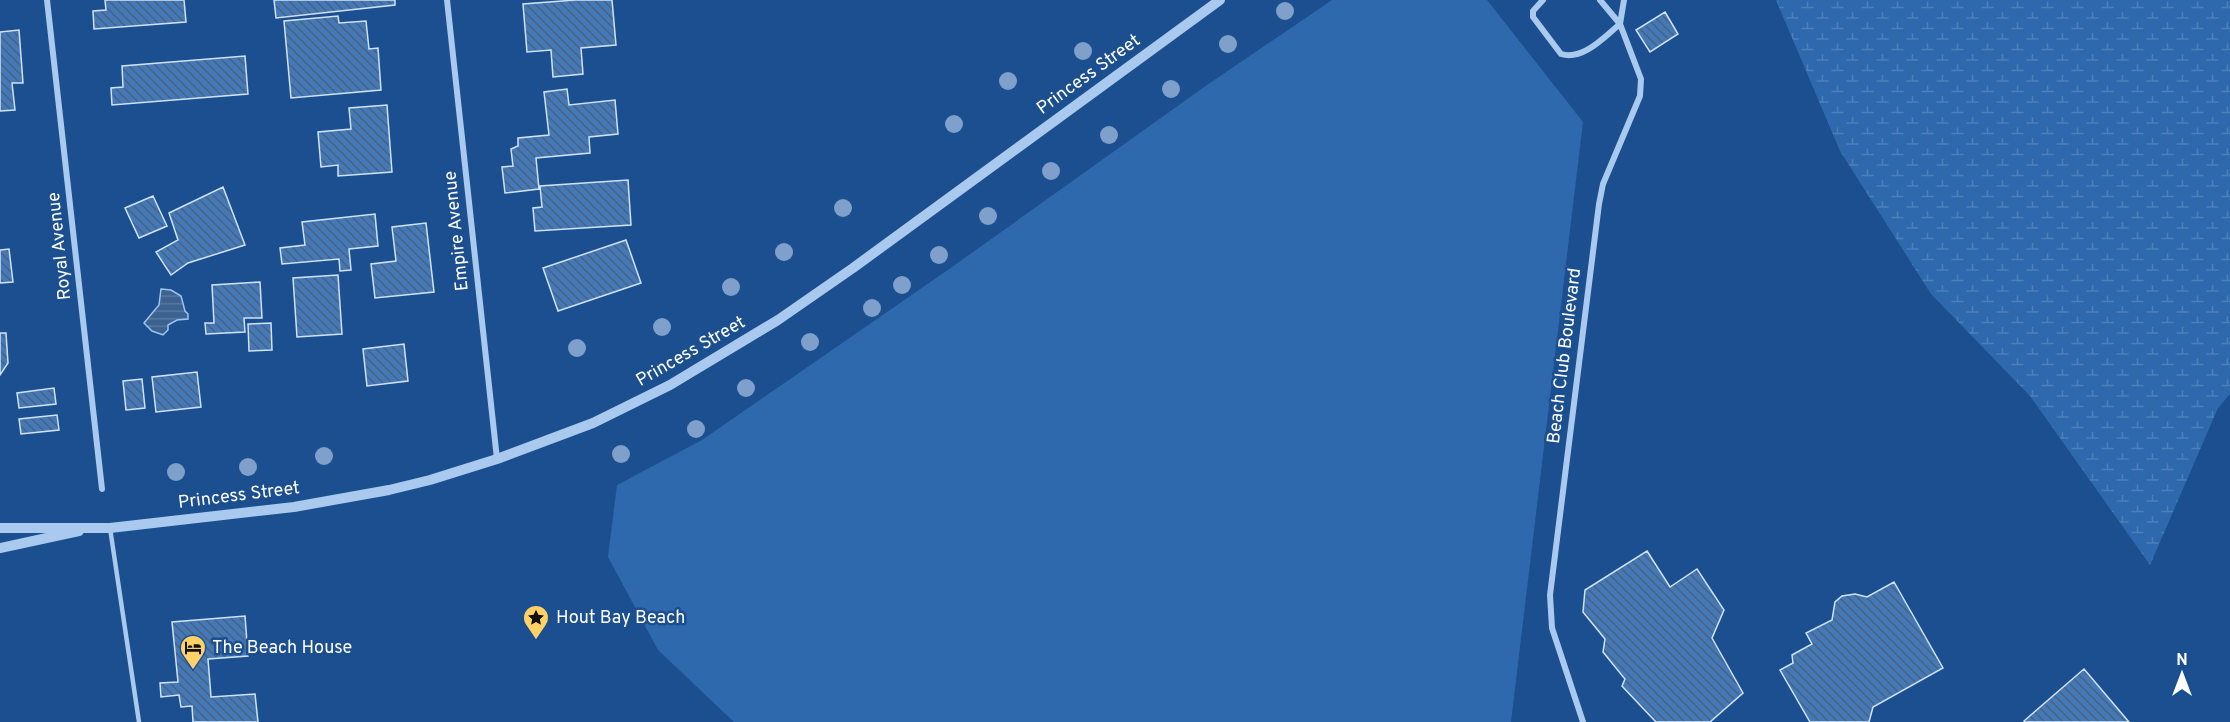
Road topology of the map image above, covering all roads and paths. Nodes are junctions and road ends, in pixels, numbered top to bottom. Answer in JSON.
{"nodes":[{"id":1,"x":47,"y":0,"type":"edge"},
{"id":2,"x":447,"y":0,"type":"edge"},
{"id":3,"x":1220,"y":0,"type":"edge"},
{"id":4,"x":1543,"y":0,"type":"edge"},
{"id":5,"x":1600,"y":0,"type":"edge"},
{"id":6,"x":1624,"y":0,"type":"edge"},
{"id":7,"x":1620,"y":24,"type":"junction"},
{"id":8,"x":497,"y":459,"type":"junction"},
{"id":9,"x":102,"y":489,"type":"dead end"},
{"id":10,"x":0,"y":528,"type":"edge"},
{"id":11,"x":91,"y":528,"type":"junction"},
{"id":12,"x":110,"y":528,"type":"junction"},
{"id":13,"x":0,"y":548,"type":"edge"},
{"id":14,"x":139,"y":722,"type":"edge"},
{"id":15,"x":1583,"y":722,"type":"edge"}],
"edges":[{"from":1,"to":9,"type":"street","name":"Royal Avenue"},
{"from":2,"to":8,"type":"street","name":"Empire Avenue"},
{"from":3,"to":8,"type":"street","name":"Princess Street"},
{"from":4,"to":7,"type":"street"},
{"from":5,"to":7,"type":"street","name":"Beach Club Boulevard"},
{"from":6,"to":7,"type":"street"},
{"from":7,"to":15,"type":"street","name":"Beach Club Boulevard"},
{"from":8,"to":12,"type":"street","name":"Princess Street"},
{"from":10,"to":11,"type":"street","name":"Princess Street"},
{"from":11,"to":12,"type":"street","name":"Princess Street"},
{"from":11,"to":13,"type":"street","name":"Princess Street"},
{"from":12,"to":14,"type":"lane"}]}
